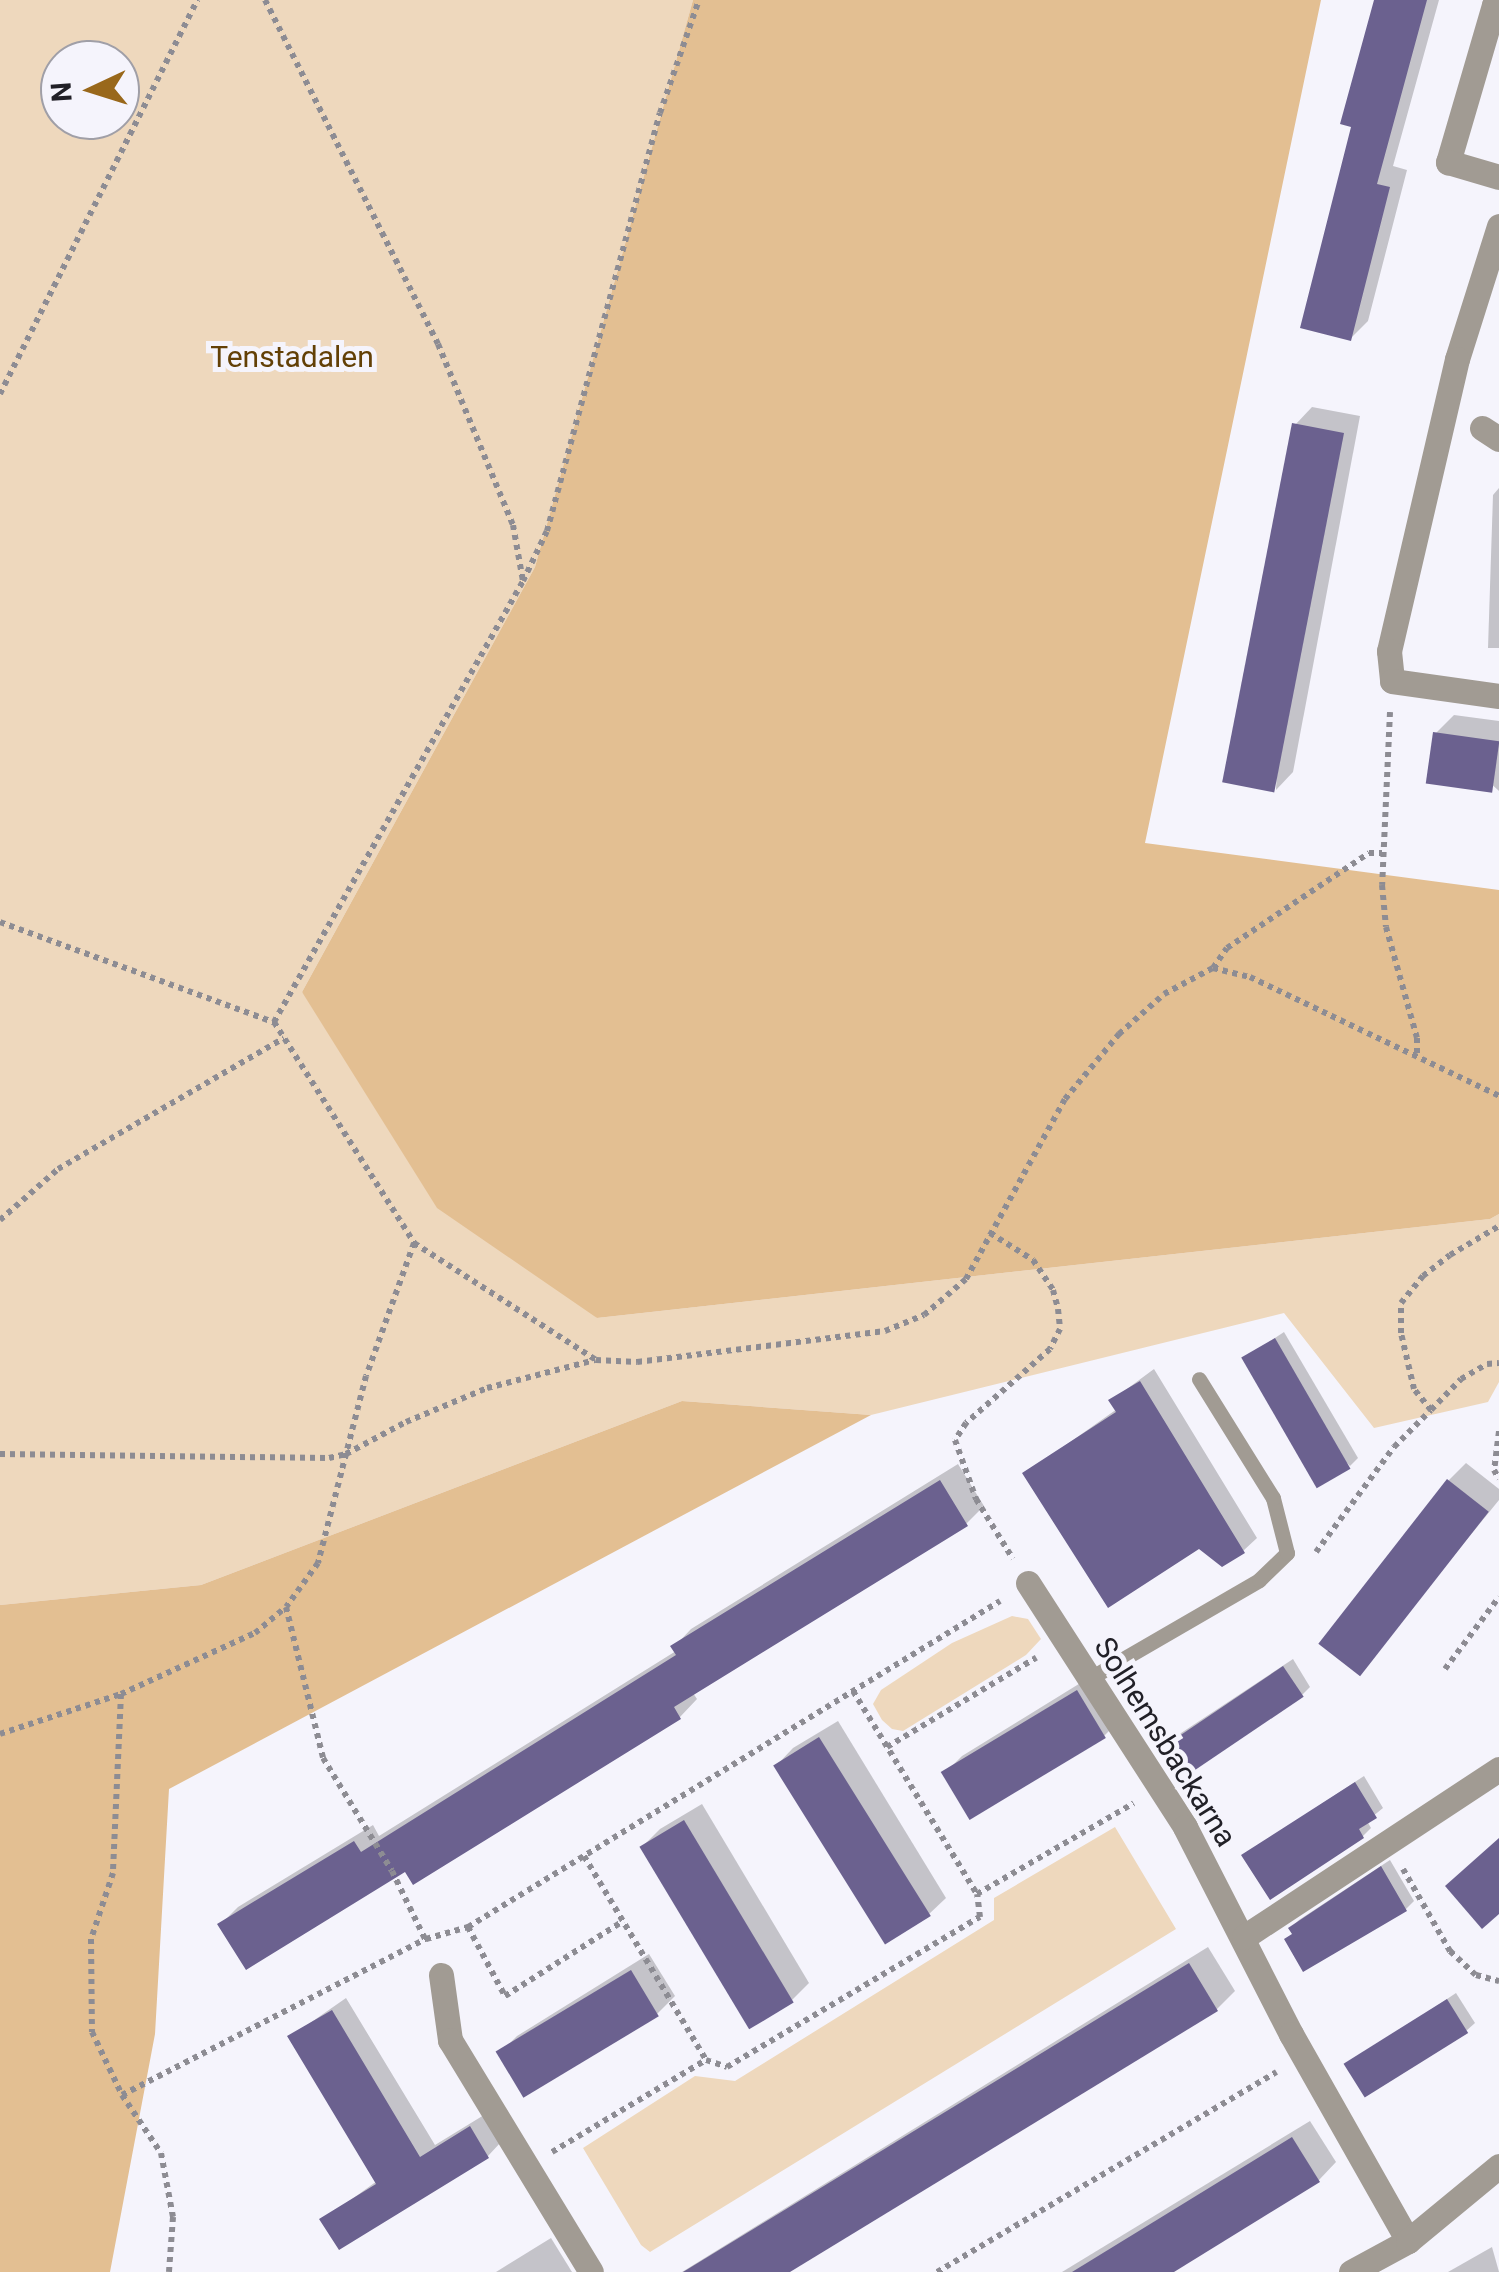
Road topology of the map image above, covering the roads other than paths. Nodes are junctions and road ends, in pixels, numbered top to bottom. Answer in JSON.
{"nodes":[{"id":1,"x":1499,"y":6,"type":"edge"},
{"id":2,"x":1499,"y":177,"type":"edge"},
{"id":3,"x":1499,"y":226,"type":"edge"},
{"id":4,"x":1499,"y":696,"type":"edge"},
{"id":5,"x":1199,"y":1379,"type":"dead end"},
{"id":6,"x":1028,"y":1584,"type":"road end"},
{"id":7,"x":1092,"y":1678,"type":"junction"},
{"id":8,"x":1499,"y":1770,"type":"edge"},
{"id":9,"x":1244,"y":1936,"type":"junction"},
{"id":10,"x":440,"y":1975,"type":"road end"},
{"id":11,"x":1499,"y":2166,"type":"edge"},
{"id":12,"x":1408,"y":2240,"type":"junction"},
{"id":13,"x":591,"y":2272,"type":"edge"},
{"id":14,"x":1352,"y":2272,"type":"edge"}],
"edges":[{"from":1,"to":2,"type":"street"},
{"from":3,"to":4,"type":"street"},
{"from":5,"to":7,"type":"lane"},
{"from":6,"to":7,"type":"street","name":"Solhemsbackarna"},
{"from":7,"to":9,"type":"street","name":"Solhemsbackarna"},
{"from":8,"to":9,"type":"street"},
{"from":9,"to":12,"type":"street","name":"Solhemsbackarna"},
{"from":10,"to":13,"type":"street"},
{"from":11,"to":12,"type":"street"},
{"from":12,"to":14,"type":"street"}]}
